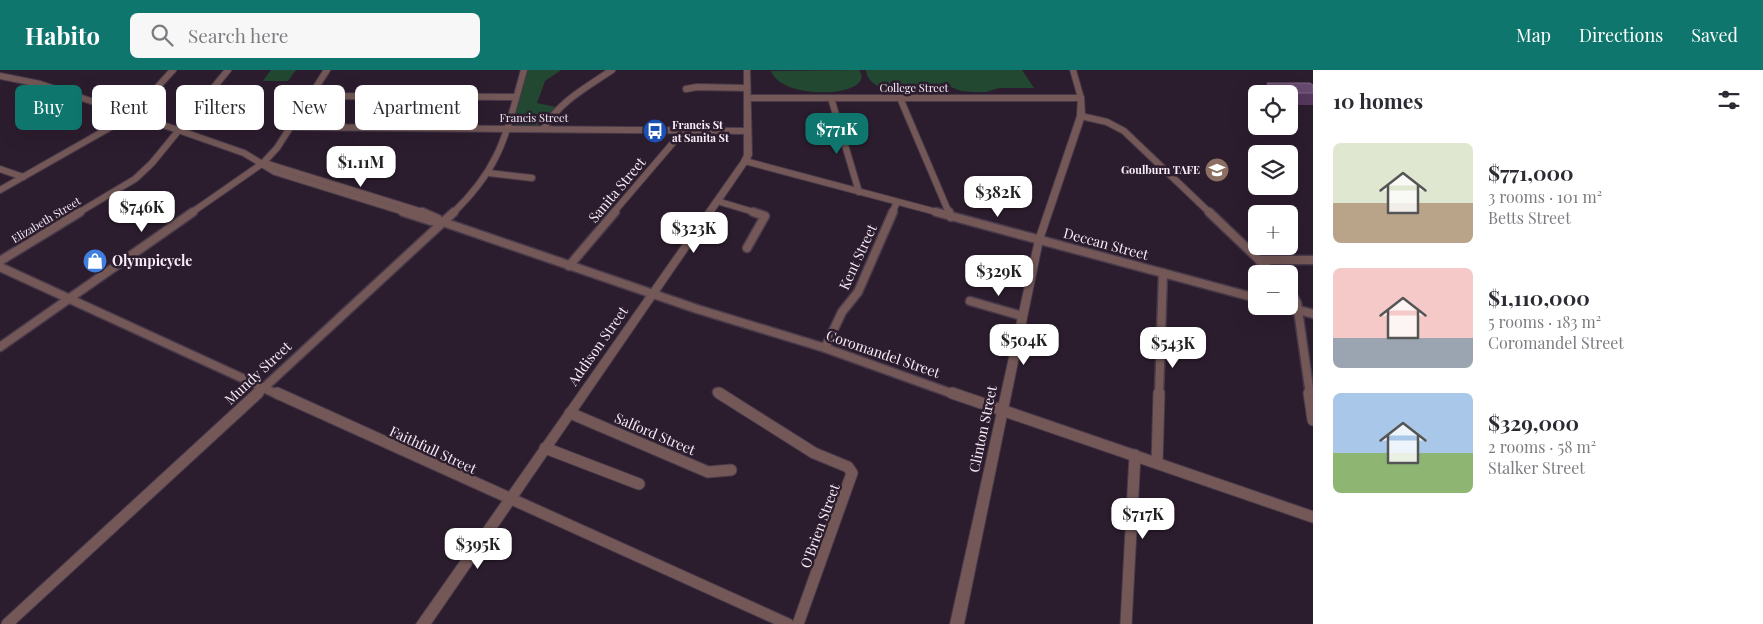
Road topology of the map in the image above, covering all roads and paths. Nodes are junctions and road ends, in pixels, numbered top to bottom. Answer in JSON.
{"nodes":[{"id":1,"x":173,"y":70,"type":"edge"},
{"id":2,"x":228,"y":70,"type":"edge"},
{"id":3,"x":327,"y":70,"type":"edge"},
{"id":4,"x":524,"y":70,"type":"edge"},
{"id":5,"x":612,"y":70,"type":"edge"},
{"id":6,"x":747,"y":70,"type":"edge"},
{"id":7,"x":1073,"y":70,"type":"edge"},
{"id":8,"x":0,"y":76,"type":"edge"},
{"id":9,"x":159,"y":85,"type":"edge"},
{"id":10,"x":216,"y":85,"type":"edge"},
{"id":11,"x":317,"y":85,"type":"edge"},
{"id":12,"x":747,"y":88,"type":"junction"},
{"id":13,"x":686,"y":89,"type":"dead end"},
{"id":14,"x":345,"y":96,"type":"edge"},
{"id":15,"x":516,"y":97,"type":"junction"},
{"id":16,"x":747,"y":98,"type":"junction"},
{"id":17,"x":831,"y":98,"type":"junction"},
{"id":18,"x":900,"y":98,"type":"junction"},
{"id":19,"x":1081,"y":98,"type":"junction"},
{"id":20,"x":92,"y":102,"type":"edge"},
{"id":21,"x":1081,"y":116,"type":"junction"},
{"id":22,"x":345,"y":127,"type":"edge"},
{"id":23,"x":508,"y":128,"type":"junction"},
{"id":24,"x":544,"y":128,"type":"junction"},
{"id":25,"x":678,"y":129,"type":"junction"},
{"id":26,"x":106,"y":130,"type":"edge"},
{"id":27,"x":178,"y":130,"type":"joint"},
{"id":28,"x":288,"y":130,"type":"edge"},
{"id":29,"x":748,"y":131,"type":"junction"},
{"id":30,"x":745,"y":161,"type":"junction"},
{"id":31,"x":262,"y":163,"type":"junction"},
{"id":32,"x":0,"y":169,"type":"edge"},
{"id":33,"x":489,"y":173,"type":"junction"},
{"id":34,"x":23,"y":178,"type":"junction"},
{"id":35,"x":532,"y":178,"type":"dead end"},
{"id":36,"x":0,"y":190,"type":"edge"},
{"id":37,"x":859,"y":192,"type":"junction"},
{"id":38,"x":717,"y":201,"type":"junction"},
{"id":39,"x":897,"y":202,"type":"junction"},
{"id":40,"x":950,"y":216,"type":"junction"},
{"id":41,"x":443,"y":222,"type":"junction"},
{"id":42,"x":1039,"y":240,"type":"junction"},
{"id":43,"x":747,"y":248,"type":"dead end"},
{"id":44,"x":1259,"y":260,"type":"junction"},
{"id":45,"x":1313,"y":260,"type":"edge"},
{"id":46,"x":0,"y":261,"type":"edge"},
{"id":47,"x":1264,"y":265,"type":"edge"},
{"id":48,"x":569,"y":266,"type":"junction"},
{"id":49,"x":0,"y":267,"type":"edge"},
{"id":50,"x":1163,"y":274,"type":"junction"},
{"id":51,"x":652,"y":294,"type":"junction"},
{"id":52,"x":1248,"y":296,"type":"edge"},
{"id":53,"x":69,"y":298,"type":"junction"},
{"id":54,"x":970,"y":301,"type":"dead end"},
{"id":55,"x":1298,"y":310,"type":"joint"},
{"id":56,"x":1313,"y":314,"type":"edge"},
{"id":57,"x":1022,"y":316,"type":"junction"},
{"id":58,"x":0,"y":347,"type":"edge"},
{"id":59,"x":826,"y":348,"type":"junction"},
{"id":60,"x":263,"y":386,"type":"junction"},
{"id":61,"x":717,"y":392,"type":"dead end"},
{"id":62,"x":1002,"y":411,"type":"junction"},
{"id":63,"x":570,"y":413,"type":"junction"},
{"id":64,"x":1313,"y":420,"type":"edge"},
{"id":65,"x":546,"y":448,"type":"junction"},
{"id":66,"x":1135,"y":455,"type":"junction"},
{"id":67,"x":1158,"y":463,"type":"junction"},
{"id":68,"x":731,"y":470,"type":"dead end"},
{"id":69,"x":639,"y":484,"type":"dead end"},
{"id":70,"x":510,"y":500,"type":"junction"},
{"id":71,"x":1313,"y":517,"type":"edge"},
{"id":72,"x":7,"y":624,"type":"edge"},
{"id":73,"x":423,"y":624,"type":"edge"},
{"id":74,"x":788,"y":624,"type":"edge"},
{"id":75,"x":798,"y":624,"type":"edge"},
{"id":76,"x":957,"y":624,"type":"edge"},
{"id":77,"x":1126,"y":624,"type":"edge"}],
"edges":[{"from":1,"to":9,"type":"street"},
{"from":2,"to":10,"type":"street","name":"Elizabeth Street"},
{"from":3,"to":11,"type":"street"},
{"from":4,"to":15,"type":"street","name":"Mundy Street"},
{"from":5,"to":24,"type":"street"},
{"from":6,"to":12,"type":"street","name":"Addison Street"},
{"from":7,"to":19,"type":"street","name":"Clinton Street"},
{"from":8,"to":20,"type":"street","name":"Coromandel Street"},
{"from":12,"to":13,"type":"street"},
{"from":12,"to":16,"type":"street","name":"Addison Street"},
{"from":14,"to":15,"type":"street"},
{"from":15,"to":23,"type":"street","name":"Mundy Street"},
{"from":16,"to":17,"type":"street","name":"College Street"},
{"from":16,"to":29,"type":"street","name":"Addison Street"},
{"from":17,"to":18,"type":"street","name":"College Street"},
{"from":17,"to":37,"type":"street"},
{"from":18,"to":19,"type":"street","name":"College Street"},
{"from":18,"to":40,"type":"street"},
{"from":19,"to":21,"type":"street","name":"Clinton Street"},
{"from":21,"to":42,"type":"street","name":"Clinton Street"},
{"from":21,"to":44,"type":"street"},
{"from":22,"to":23,"type":"street","name":"Francis Street"},
{"from":23,"to":24,"type":"street","name":"Francis Street"},
{"from":23,"to":33,"type":"street","name":"Mundy Street"},
{"from":24,"to":25,"type":"street","name":"Francis Street"},
{"from":25,"to":29,"type":"street","name":"Francis Street"},
{"from":25,"to":48,"type":"street","name":"Sanita Street"},
{"from":26,"to":34,"type":"street"},
{"from":27,"to":31,"type":"street","name":"Coromandel Street"},
{"from":27,"to":46,"type":"street","name":"Elizabeth Street"},
{"from":28,"to":31,"type":"street"},
{"from":29,"to":30,"type":"street","name":"Addison Street"},
{"from":30,"to":37,"type":"street","name":"Deccan Street"},
{"from":30,"to":38,"type":"street","name":"Addison Street"},
{"from":31,"to":41,"type":"street","name":"Coromandel Street"},
{"from":31,"to":53,"type":"street"},
{"from":32,"to":34,"type":"street"},
{"from":33,"to":35,"type":"street"},
{"from":33,"to":41,"type":"street","name":"Mundy Street"},
{"from":34,"to":36,"type":"street"},
{"from":37,"to":39,"type":"street","name":"Deccan Street"},
{"from":38,"to":43,"type":"street"},
{"from":38,"to":51,"type":"street","name":"Addison Street"},
{"from":39,"to":40,"type":"street","name":"Deccan Street"},
{"from":39,"to":59,"type":"street","name":"Kent Street"},
{"from":40,"to":42,"type":"street","name":"Deccan Street"},
{"from":41,"to":48,"type":"street","name":"Coromandel Street"},
{"from":41,"to":60,"type":"street","name":"Mundy Street"},
{"from":42,"to":50,"type":"street","name":"Deccan Street"},
{"from":42,"to":57,"type":"street","name":"Clinton Street"},
{"from":44,"to":45,"type":"street"},
{"from":44,"to":47,"type":"street"},
{"from":48,"to":51,"type":"street","name":"Coromandel Street"},
{"from":49,"to":53,"type":"street"},
{"from":50,"to":52,"type":"street","name":"Deccan Street"},
{"from":50,"to":67,"type":"street"},
{"from":51,"to":59,"type":"street","name":"Coromandel Street"},
{"from":51,"to":63,"type":"street","name":"Addison Street"},
{"from":53,"to":58,"type":"street"},
{"from":53,"to":60,"type":"street","name":"Faithfull Street"},
{"from":54,"to":57,"type":"street"},
{"from":55,"to":56,"type":"street"},
{"from":55,"to":64,"type":"street"},
{"from":57,"to":62,"type":"street","name":"Clinton Street"},
{"from":59,"to":62,"type":"street","name":"Coromandel Street"},
{"from":60,"to":70,"type":"street","name":"Faithfull Street"},
{"from":60,"to":72,"type":"street","name":"Mundy Street"},
{"from":61,"to":75,"type":"street","name":"O'Brien Street"},
{"from":62,"to":66,"type":"street","name":"Coromandel Street"},
{"from":62,"to":76,"type":"street","name":"Clinton Street"},
{"from":63,"to":65,"type":"street","name":"Addison Street"},
{"from":63,"to":68,"type":"street","name":"Salford Street"},
{"from":65,"to":69,"type":"street"},
{"from":65,"to":70,"type":"street","name":"Addison Street"},
{"from":66,"to":67,"type":"street","name":"Coromandel Street"},
{"from":66,"to":77,"type":"street"},
{"from":67,"to":71,"type":"street","name":"Coromandel Street"},
{"from":70,"to":73,"type":"street","name":"Addison Street"},
{"from":70,"to":74,"type":"street","name":"Faithfull Street"}]}
